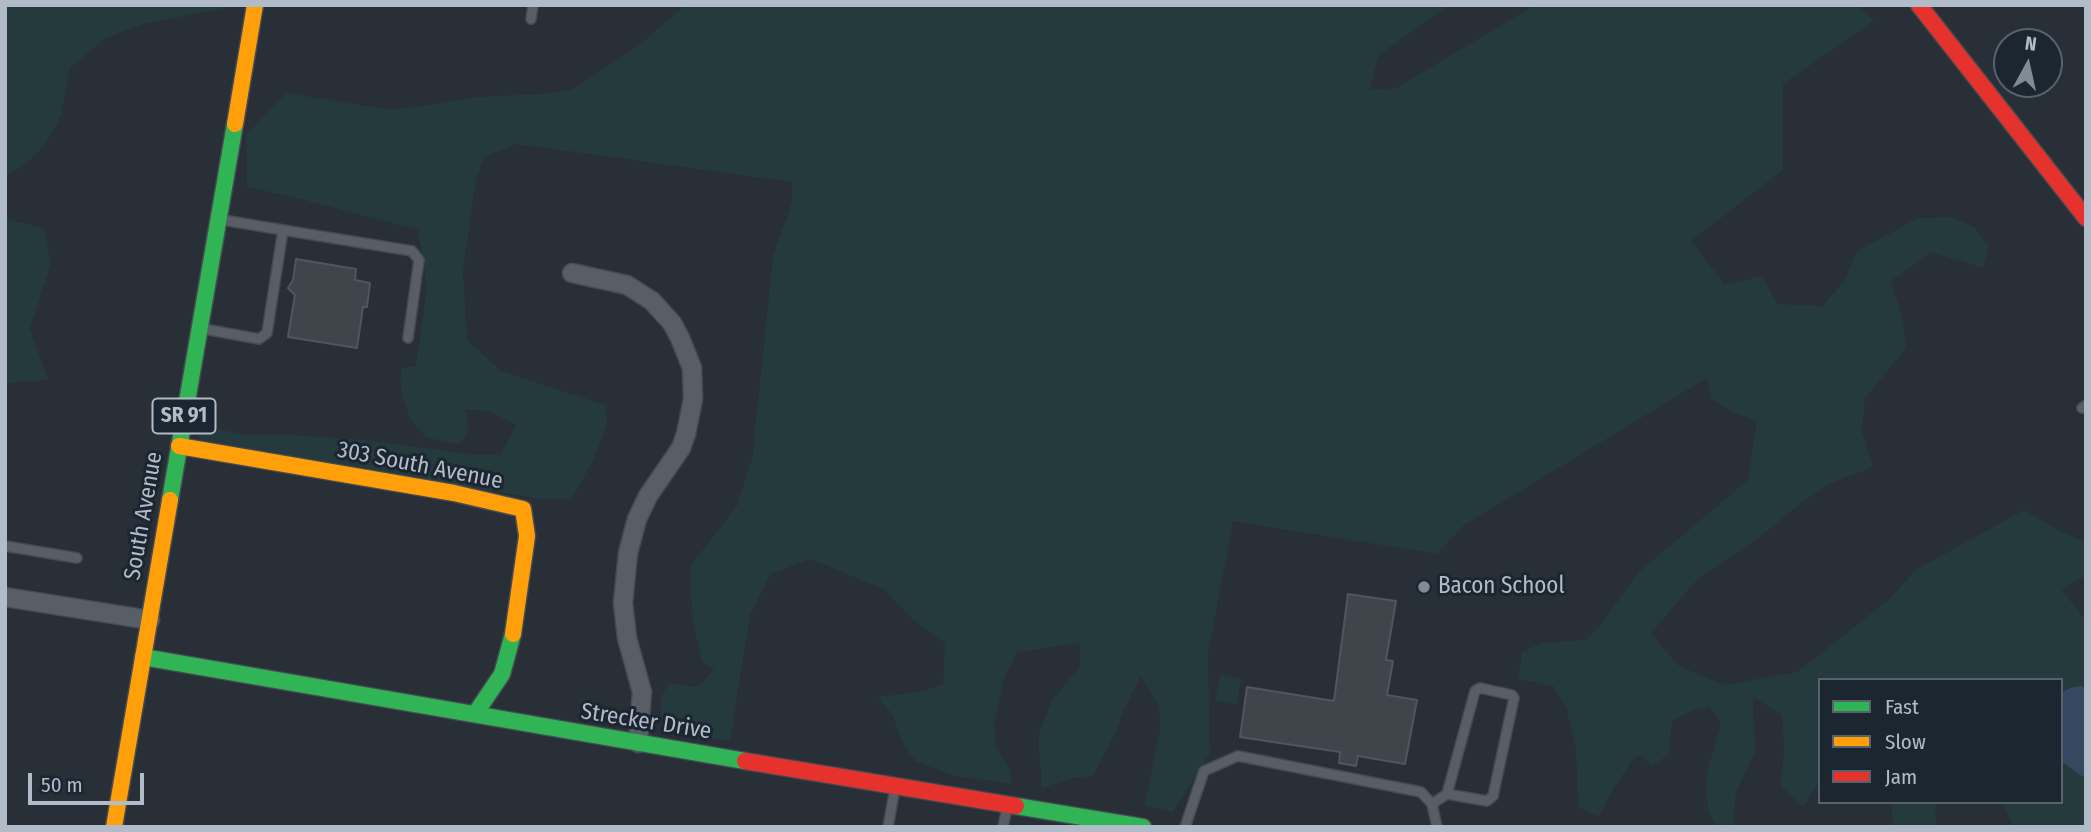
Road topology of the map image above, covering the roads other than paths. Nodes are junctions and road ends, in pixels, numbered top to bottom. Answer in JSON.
{"nodes":[{"id":1,"x":255,"y":5,"type":"edge"},
{"id":2,"x":533,"y":5,"type":"edge"},
{"id":3,"x":1919,"y":5,"type":"edge"},
{"id":4,"x":531,"y":19,"type":"dead end"},
{"id":5,"x":2086,"y":218,"type":"edge"},
{"id":6,"x":218,"y":219,"type":"junction"},
{"id":7,"x":283,"y":230,"type":"junction"},
{"id":8,"x":572,"y":273,"type":"dead end"},
{"id":9,"x":199,"y":328,"type":"junction"},
{"id":10,"x":408,"y":338,"type":"dead end"},
{"id":11,"x":179,"y":446,"type":"junction"},
{"id":12,"x":5,"y":546,"type":"edge"},
{"id":13,"x":77,"y":558,"type":"dead end"},
{"id":14,"x":5,"y":597,"type":"edge"},
{"id":15,"x":150,"y":620,"type":"junction"},
{"id":16,"x":144,"y":657,"type":"junction"},
{"id":17,"x":475,"y":714,"type":"junction"},
{"id":18,"x":638,"y":743,"type":"junction"},
{"id":19,"x":895,"y":786,"type":"junction"},
{"id":20,"x":1447,"y":794,"type":"junction"},
{"id":21,"x":1007,"y":804,"type":"junction"},
{"id":22,"x":1432,"y":804,"type":"junction"},
{"id":23,"x":114,"y":827,"type":"edge"},
{"id":24,"x":888,"y":827,"type":"edge"},
{"id":25,"x":1003,"y":827,"type":"edge"},
{"id":26,"x":1143,"y":827,"type":"edge"},
{"id":27,"x":1185,"y":827,"type":"edge"},
{"id":28,"x":1437,"y":827,"type":"edge"}],
"edges":[{"from":1,"to":6,"type":"street","name":"South Avenue","number":"SR 91"},
{"from":2,"to":4,"type":"lane"},
{"from":3,"to":5,"type":"street"},
{"from":6,"to":7,"type":"lane"},
{"from":6,"to":9,"type":"street","name":"South Avenue","number":"SR 91"},
{"from":7,"to":9,"type":"lane"},
{"from":7,"to":10,"type":"lane"},
{"from":8,"to":18,"type":"street"},
{"from":9,"to":11,"type":"street","name":"South Avenue","number":"SR 91"},
{"from":11,"to":15,"type":"street","name":"South Avenue","number":"SR 91"},
{"from":11,"to":17,"type":"street","name":"303 South Avenue"},
{"from":12,"to":13,"type":"lane"},
{"from":14,"to":15,"type":"street"},
{"from":15,"to":16,"type":"street","name":"South Avenue","number":"SR 91"},
{"from":16,"to":17,"type":"street","name":"Strecker Drive"},
{"from":16,"to":23,"type":"street","name":"South Avenue","number":"SR 91"},
{"from":17,"to":18,"type":"street","name":"Strecker Drive"},
{"from":18,"to":19,"type":"street","name":"Strecker Drive"},
{"from":19,"to":21,"type":"street","name":"Strecker Drive"},
{"from":19,"to":24,"type":"lane"},
{"from":20,"to":20,"type":"lane"},
{"from":20,"to":22,"type":"lane"},
{"from":21,"to":25,"type":"lane"},
{"from":21,"to":26,"type":"street","name":"Strecker Drive"},
{"from":22,"to":27,"type":"lane"},
{"from":22,"to":28,"type":"lane"}]}
